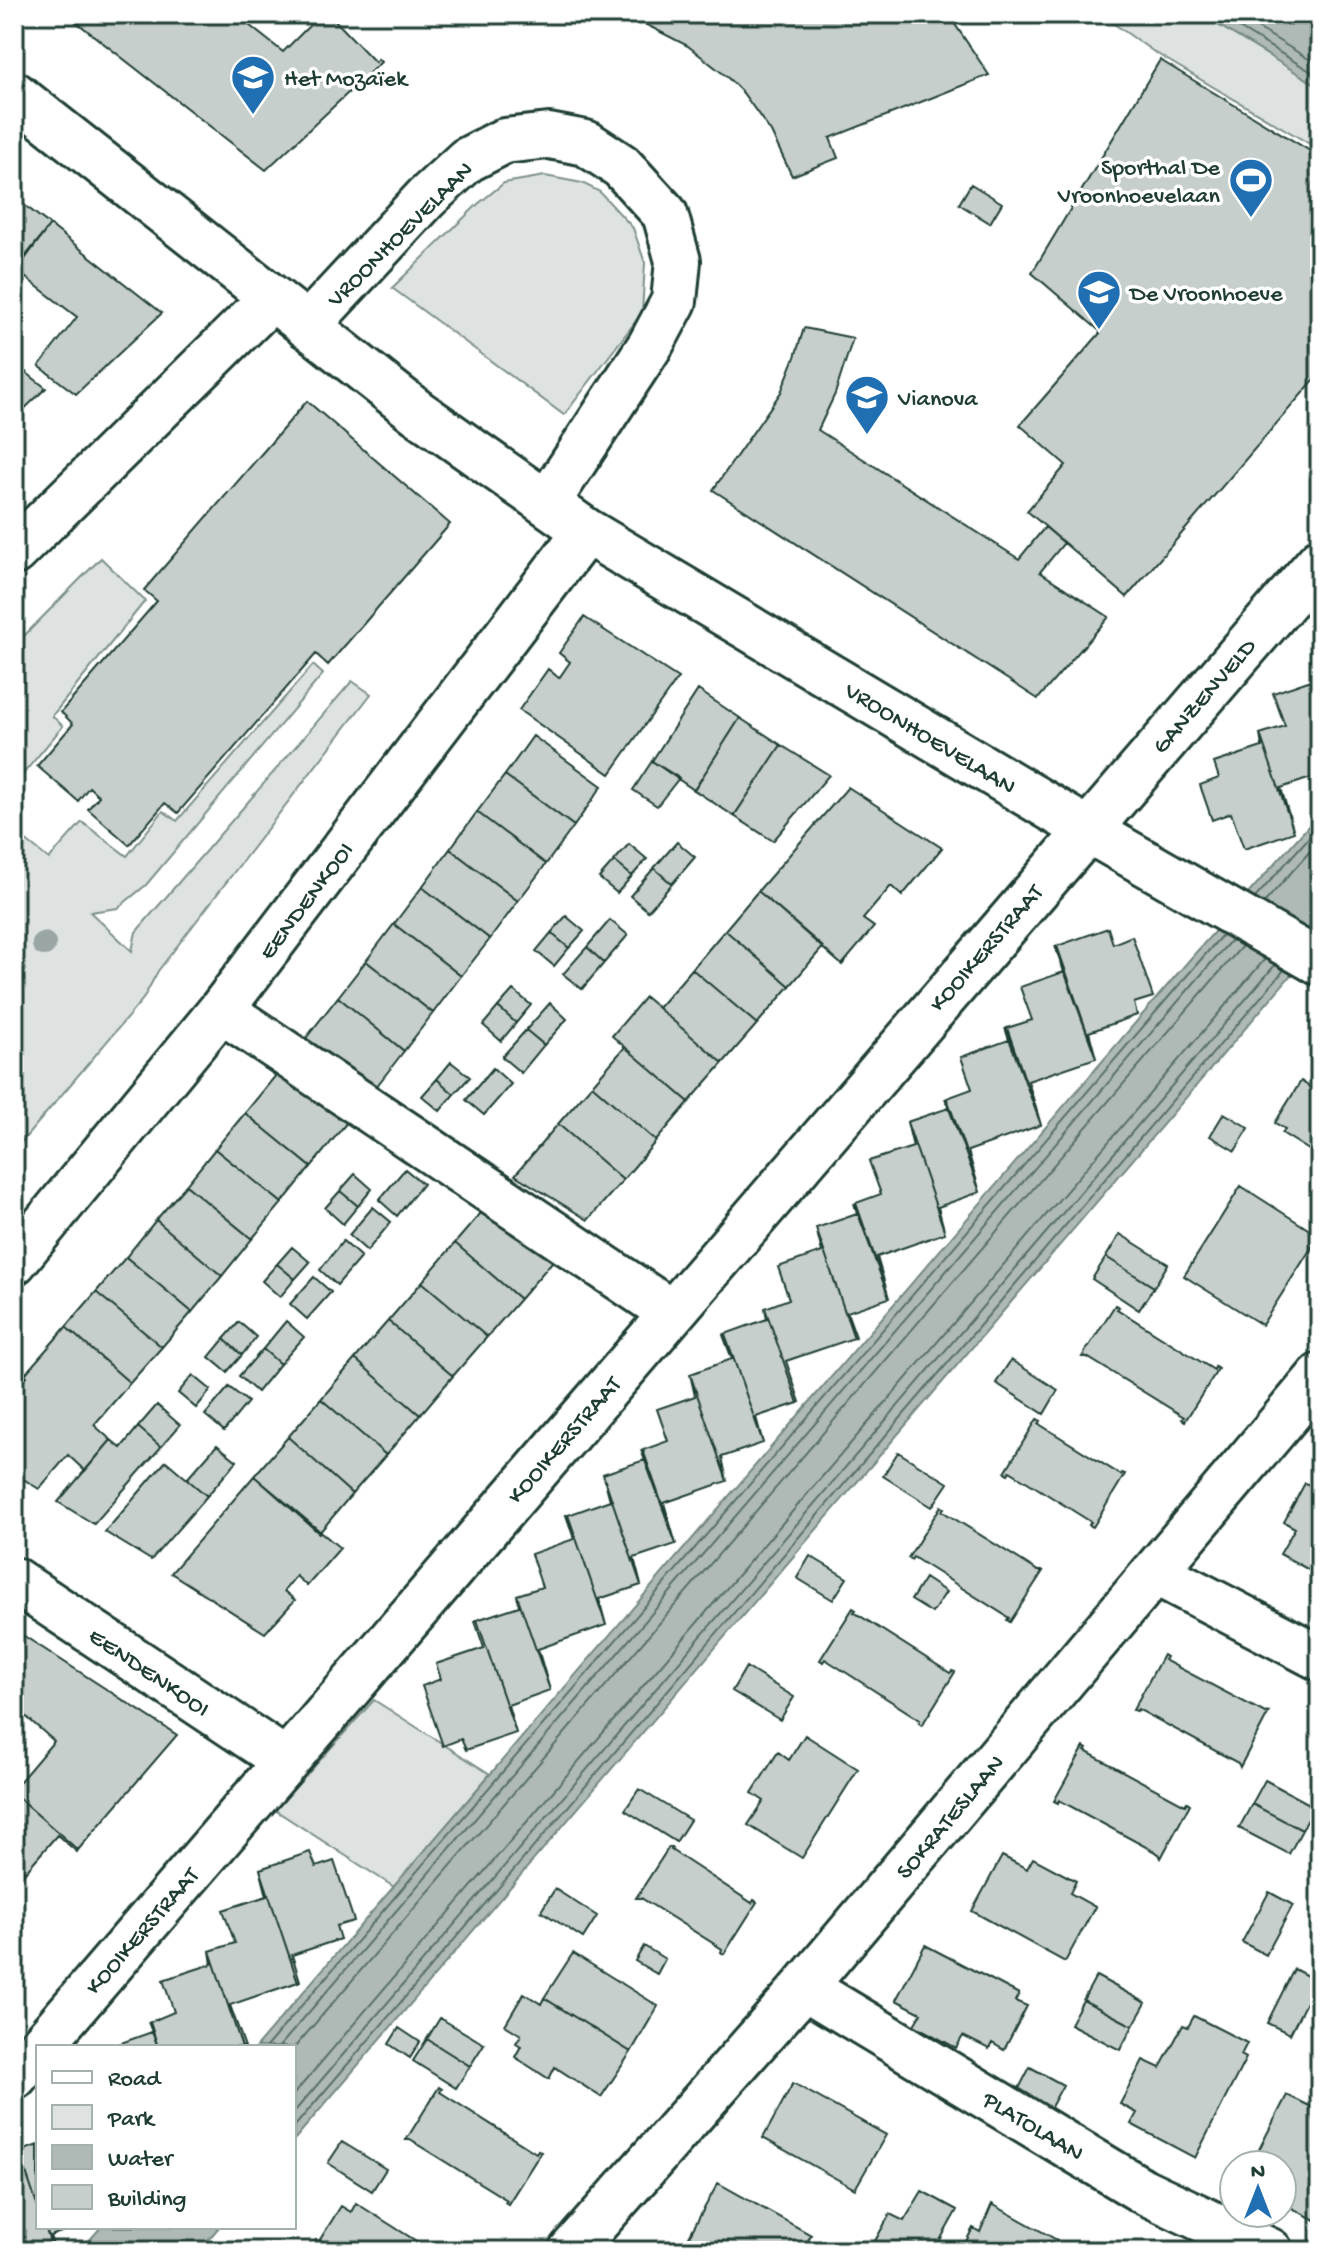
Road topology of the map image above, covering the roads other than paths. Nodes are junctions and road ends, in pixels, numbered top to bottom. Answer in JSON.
{"nodes":[{"id":1,"x":14,"y":94,"type":"edge"},
{"id":2,"x":272,"y":298,"type":"junction"},
{"id":3,"x":307,"y":326,"type":"junction"},
{"id":4,"x":547,"y":503,"type":"junction"},
{"id":5,"x":586,"y":531,"type":"junction"},
{"id":6,"x":14,"y":552,"type":"edge"},
{"id":7,"x":1320,"y":561,"type":"edge"},
{"id":8,"x":1086,"y":829,"type":"junction"},
{"id":9,"x":1320,"y":963,"type":"edge"},
{"id":10,"x":221,"y":1010,"type":"junction"},
{"id":11,"x":14,"y":1262,"type":"edge"},
{"id":12,"x":672,"y":1313,"type":"junction"},
{"id":13,"x":1320,"y":1376,"type":"edge"},
{"id":14,"x":1155,"y":1572,"type":"junction"},
{"id":15,"x":14,"y":1580,"type":"edge"},
{"id":16,"x":1320,"y":1658,"type":"edge"},
{"id":17,"x":286,"y":1761,"type":"junction"},
{"id":18,"x":804,"y":1987,"type":"junction"},
{"id":19,"x":42,"y":2045,"type":"edge"},
{"id":20,"x":36,"y":2051,"type":"edge"},
{"id":21,"x":14,"y":2077,"type":"edge"},
{"id":22,"x":571,"y":2251,"type":"edge"},
{"id":23,"x":1270,"y":2251,"type":"edge"}],
"edges":[{"from":1,"to":2,"type":"street","name":"VROONHOEVELAAN"},
{"from":2,"to":3,"type":"street","name":"VROONHOEVELAAN"},
{"from":2,"to":6,"type":"street"},
{"from":3,"to":4,"type":"street","name":"VROONHOEVELAAN"},
{"from":3,"to":4,"type":"street","name":"VROONHOEVELAAN"},
{"from":4,"to":5,"type":"street","name":"VROONHOEVELAAN"},
{"from":5,"to":8,"type":"street","name":"VROONHOEVELAAN"},
{"from":5,"to":10,"type":"street","name":"EENDENKOOI"},
{"from":7,"to":8,"type":"street","name":"GANZENVELD"},
{"from":8,"to":9,"type":"street","name":"VROONHOEVELAAN"},
{"from":8,"to":12,"type":"street","name":"KOOIKERSTRAAT"},
{"from":10,"to":11,"type":"street","name":"EENDENKOOI"},
{"from":10,"to":12,"type":"street"},
{"from":12,"to":17,"type":"street","name":"KOOIKERSTRAAT"},
{"from":13,"to":14,"type":"street","name":"SOKRATESLAAN"},
{"from":14,"to":16,"type":"street"},
{"from":14,"to":18,"type":"street","name":"SOKRATESLAAN"},
{"from":15,"to":17,"type":"street","name":"EENDENKOOI"},
{"from":17,"to":19,"type":"street","name":"KOOIKERSTRAAT"},
{"from":18,"to":22,"type":"street","name":"SOKRATESLAAN"},
{"from":18,"to":23,"type":"street","name":"PLATOLAAN"},
{"from":20,"to":21,"type":"street","name":"KOOIKERSTRAAT"}]}
